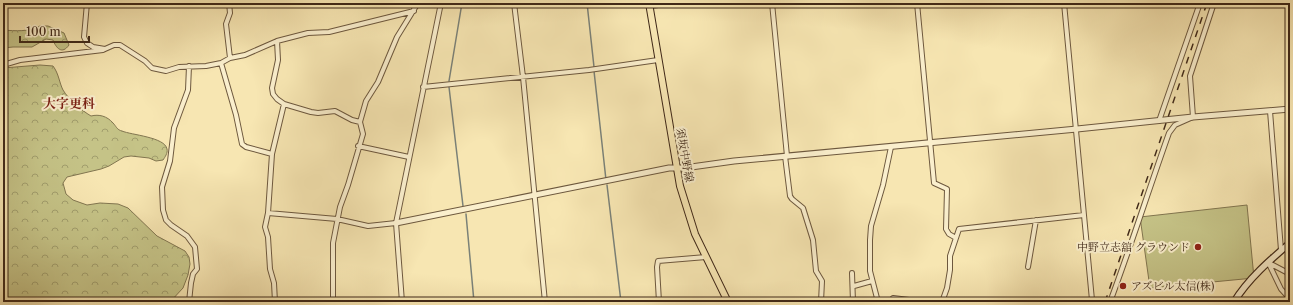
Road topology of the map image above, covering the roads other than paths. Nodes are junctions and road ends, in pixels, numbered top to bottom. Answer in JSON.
{"nodes":[{"id":1,"x":87,"y":3,"type":"edge"},
{"id":2,"x":229,"y":3,"type":"edge"},
{"id":3,"x":514,"y":3,"type":"edge"},
{"id":4,"x":676,"y":3,"type":"edge"},
{"id":5,"x":772,"y":3,"type":"edge"},
{"id":6,"x":918,"y":3,"type":"edge"},
{"id":7,"x":1064,"y":3,"type":"edge"},
{"id":8,"x":1200,"y":3,"type":"edge"},
{"id":9,"x":1214,"y":3,"type":"edge"},
{"id":10,"x":418,"y":4,"type":"edge"},
{"id":11,"x":441,"y":4,"type":"edge"},
{"id":12,"x":650,"y":4,"type":"edge"},
{"id":13,"x":414,"y":11,"type":"junction"},
{"id":14,"x":277,"y":41,"type":"junction"},
{"id":15,"x":106,"y":49,"type":"junction"},
{"id":16,"x":230,"y":58,"type":"junction"},
{"id":17,"x":658,"y":60,"type":"junction"},
{"id":18,"x":221,"y":63,"type":"junction"},
{"id":19,"x":3,"y":65,"type":"edge"},
{"id":20,"x":189,"y":66,"type":"junction"},
{"id":21,"x":523,"y":77,"type":"junction"},
{"id":22,"x":423,"y":87,"type":"junction"},
{"id":23,"x":284,"y":104,"type":"junction"},
{"id":24,"x":1290,"y":109,"type":"edge"},
{"id":25,"x":1270,"y":111,"type":"junction"},
{"id":26,"x":1193,"y":117,"type":"junction"},
{"id":27,"x":1159,"y":121,"type":"junction"},
{"id":28,"x":360,"y":122,"type":"junction"},
{"id":29,"x":1076,"y":129,"type":"junction"},
{"id":30,"x":930,"y":143,"type":"junction"},
{"id":31,"x":358,"y":146,"type":"junction"},
{"id":32,"x":891,"y":146,"type":"junction"},
{"id":33,"x":272,"y":154,"type":"junction"},
{"id":34,"x":786,"y":156,"type":"junction"},
{"id":35,"x":409,"y":157,"type":"junction"},
{"id":36,"x":676,"y":168,"type":"junction"},
{"id":37,"x":534,"y":194,"type":"junction"},
{"id":38,"x":268,"y":213,"type":"junction"},
{"id":39,"x":1084,"y":215,"type":"junction"},
{"id":40,"x":337,"y":219,"type":"junction"},
{"id":41,"x":1036,"y":220,"type":"junction"},
{"id":42,"x":396,"y":223,"type":"junction"},
{"id":43,"x":956,"y":238,"type":"junction"},
{"id":44,"x":1290,"y":243,"type":"edge"},
{"id":45,"x":1281,"y":250,"type":"junction"},
{"id":46,"x":706,"y":257,"type":"junction"},
{"id":47,"x":1268,"y":262,"type":"junction"},
{"id":48,"x":1028,"y":267,"type":"dead end"},
{"id":49,"x":852,"y":273,"type":"dead end"},
{"id":50,"x":1290,"y":274,"type":"edge"},
{"id":51,"x":872,"y":281,"type":"junction"},
{"id":52,"x":854,"y":286,"type":"junction"},
{"id":53,"x":1290,"y":299,"type":"edge"},
{"id":54,"x":189,"y":302,"type":"edge"},
{"id":55,"x":275,"y":302,"type":"edge"},
{"id":56,"x":333,"y":302,"type":"edge"},
{"id":57,"x":402,"y":302,"type":"edge"},
{"id":58,"x":545,"y":302,"type":"edge"},
{"id":59,"x":659,"y":302,"type":"edge"},
{"id":60,"x":728,"y":302,"type":"edge"},
{"id":61,"x":821,"y":302,"type":"edge"},
{"id":62,"x":853,"y":302,"type":"edge"},
{"id":63,"x":878,"y":302,"type":"edge"},
{"id":64,"x":889,"y":302,"type":"edge"},
{"id":65,"x":917,"y":302,"type":"edge"},
{"id":66,"x":942,"y":302,"type":"edge"},
{"id":67,"x":1090,"y":302,"type":"edge"},
{"id":68,"x":1110,"y":302,"type":"edge"},
{"id":69,"x":1234,"y":302,"type":"edge"}],
"edges":[{"from":1,"to":15,"type":"street"},
{"from":2,"to":16,"type":"street"},
{"from":3,"to":21,"type":"street"},
{"from":4,"to":12,"type":"street"},
{"from":5,"to":34,"type":"street"},
{"from":6,"to":30,"type":"street"},
{"from":7,"to":29,"type":"street"},
{"from":8,"to":27,"type":"street"},
{"from":9,"to":26,"type":"street"},
{"from":10,"to":11,"type":"street"},
{"from":10,"to":13,"type":"street"},
{"from":11,"to":22,"type":"street"},
{"from":12,"to":17,"type":"main road","name":"須坂中野線"},
{"from":13,"to":14,"type":"street"},
{"from":13,"to":28,"type":"street"},
{"from":14,"to":16,"type":"street"},
{"from":14,"to":23,"type":"street"},
{"from":15,"to":19,"type":"street"},
{"from":15,"to":20,"type":"street"},
{"from":16,"to":18,"type":"street"},
{"from":17,"to":21,"type":"street"},
{"from":17,"to":36,"type":"main road","name":"須坂中野線"},
{"from":18,"to":20,"type":"street"},
{"from":18,"to":33,"type":"street"},
{"from":20,"to":54,"type":"street"},
{"from":21,"to":22,"type":"street"},
{"from":21,"to":37,"type":"street"},
{"from":22,"to":35,"type":"street"},
{"from":23,"to":28,"type":"street"},
{"from":23,"to":33,"type":"street"},
{"from":24,"to":25,"type":"street"},
{"from":25,"to":26,"type":"street"},
{"from":25,"to":45,"type":"street"},
{"from":26,"to":27,"type":"street"},
{"from":26,"to":68,"type":"street"},
{"from":27,"to":29,"type":"street"},
{"from":28,"to":31,"type":"street"},
{"from":29,"to":30,"type":"street"},
{"from":29,"to":39,"type":"street"},
{"from":30,"to":32,"type":"street"},
{"from":30,"to":43,"type":"street"},
{"from":31,"to":35,"type":"street"},
{"from":31,"to":40,"type":"street"},
{"from":32,"to":34,"type":"street"},
{"from":32,"to":51,"type":"street"},
{"from":33,"to":38,"type":"street"},
{"from":34,"to":36,"type":"street"},
{"from":34,"to":61,"type":"street"},
{"from":35,"to":42,"type":"street"},
{"from":36,"to":37,"type":"street"},
{"from":36,"to":46,"type":"main road","name":"須坂中野線"},
{"from":37,"to":42,"type":"street"},
{"from":37,"to":58,"type":"street"},
{"from":38,"to":40,"type":"street"},
{"from":38,"to":55,"type":"street"},
{"from":39,"to":41,"type":"street"},
{"from":39,"to":67,"type":"street"},
{"from":40,"to":42,"type":"street"},
{"from":40,"to":56,"type":"street"},
{"from":41,"to":43,"type":"street"},
{"from":41,"to":48,"type":"street"},
{"from":42,"to":57,"type":"street"},
{"from":43,"to":66,"type":"street"},
{"from":44,"to":45,"type":"main road"},
{"from":45,"to":47,"type":"main road"},
{"from":46,"to":59,"type":"street"},
{"from":46,"to":60,"type":"main road","name":"須坂中野線"},
{"from":47,"to":50,"type":"street"},
{"from":47,"to":53,"type":"street"},
{"from":47,"to":69,"type":"main road"},
{"from":49,"to":52,"type":"street"},
{"from":51,"to":52,"type":"street"},
{"from":51,"to":63,"type":"street"},
{"from":52,"to":62,"type":"street"},
{"from":64,"to":65,"type":"street"}]}
